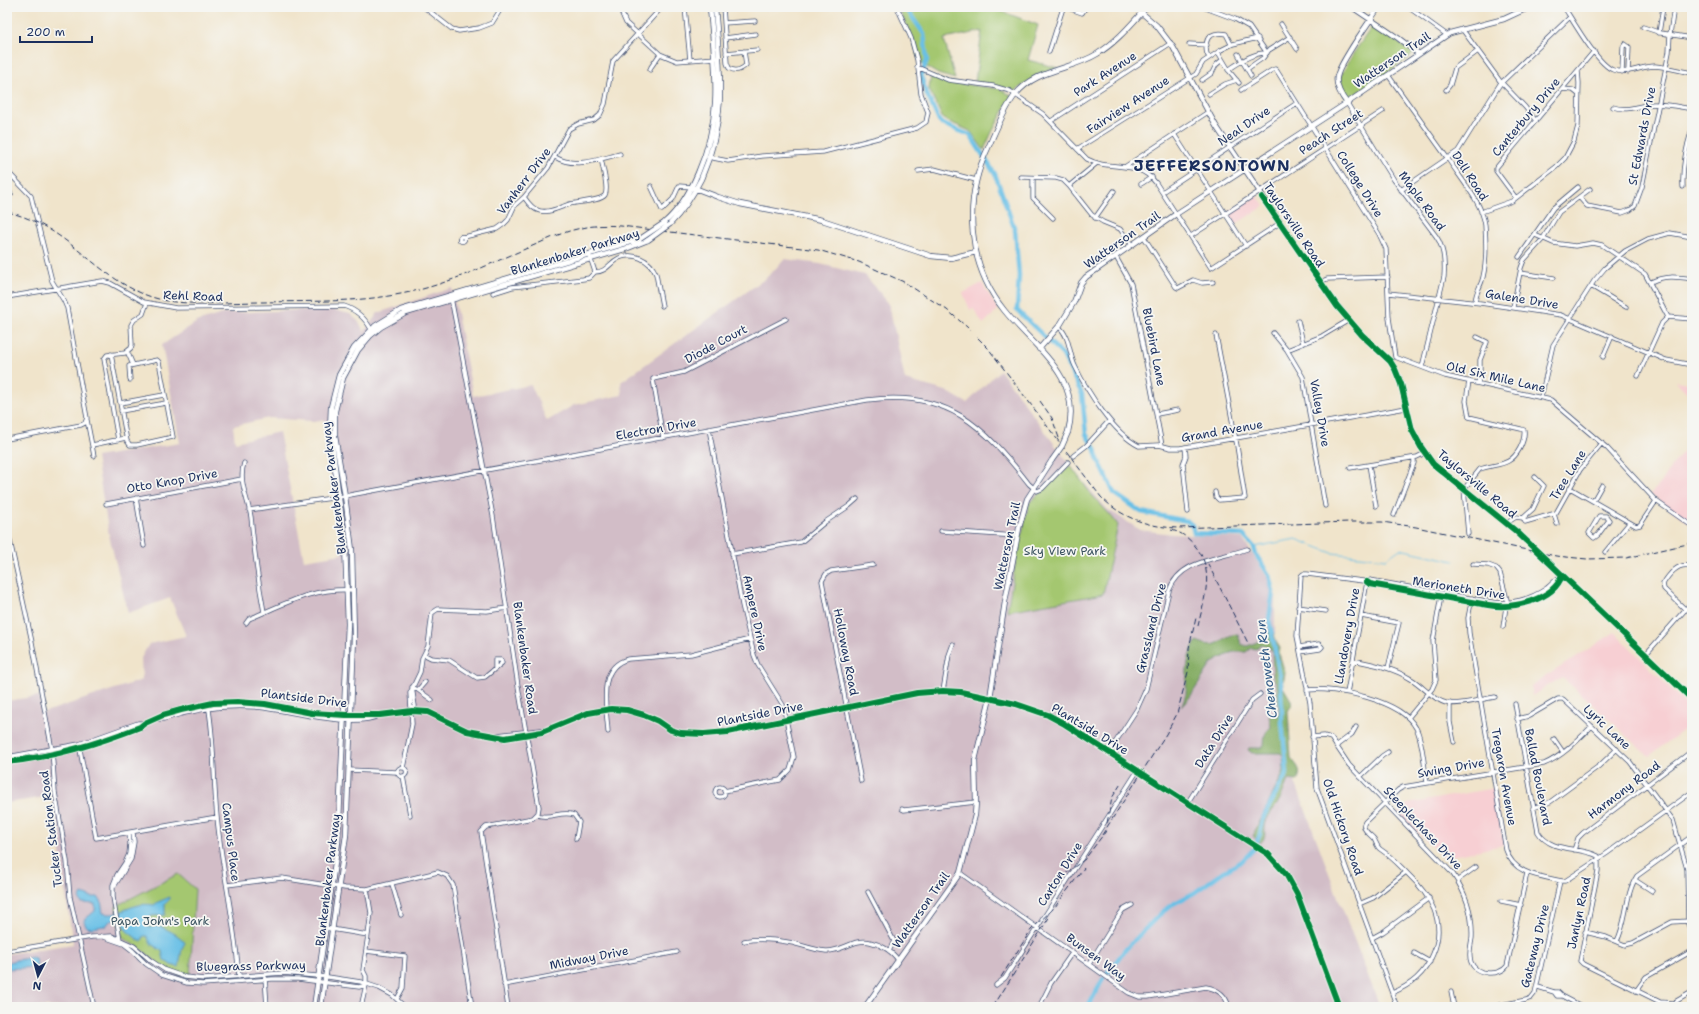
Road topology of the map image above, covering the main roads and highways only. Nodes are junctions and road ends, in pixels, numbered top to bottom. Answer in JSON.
{"nodes":[{"id":1,"x":710,"y":7,"type":"edge"},
{"id":2,"x":715,"y":7,"type":"edge"},
{"id":3,"x":1135,"y":7,"type":"edge"},
{"id":4,"x":1147,"y":7,"type":"edge"},
{"id":5,"x":1352,"y":7,"type":"edge"},
{"id":6,"x":1379,"y":7,"type":"edge"},
{"id":7,"x":1530,"y":7,"type":"edge"},
{"id":8,"x":1524,"y":8,"type":"edge"},
{"id":9,"x":1142,"y":12,"type":"junction"},
{"id":10,"x":1371,"y":20,"type":"junction"},
{"id":11,"x":1419,"y":54,"type":"junction"},
{"id":12,"x":717,"y":58,"type":"junction"},
{"id":13,"x":1346,"y":103,"type":"junction"},
{"id":14,"x":1245,"y":170,"type":"junction"},
{"id":15,"x":694,"y":188,"type":"junction"},
{"id":16,"x":976,"y":252,"type":"junction"},
{"id":17,"x":590,"y":256,"type":"junction"},
{"id":18,"x":372,"y":332,"type":"junction"},
{"id":19,"x":1039,"y":349,"type":"junction"},
{"id":20,"x":1692,"y":699,"type":"edge"},
{"id":21,"x":314,"y":1007,"type":"edge"},
{"id":22,"x":321,"y":1007,"type":"edge"},
{"id":23,"x":865,"y":1007,"type":"edge"}],
"edges":[{"from":1,"to":12,"type":"main road","name":"Blankenbaker Parkway"},
{"from":2,"to":12,"type":"main road","name":"Blankenbaker Parkway"},
{"from":3,"to":9,"type":"main road","name":"Taylorsville Road"},
{"from":4,"to":9,"type":"main road"},
{"from":5,"to":10,"type":"main road"},
{"from":6,"to":10,"type":"main road"},
{"from":7,"to":8,"type":"main road","name":"Watterson Trail"},
{"from":8,"to":11,"type":"main road","name":"Watterson Trail"},
{"from":9,"to":14,"type":"main road","name":"Taylorsville Road"},
{"from":9,"to":16,"type":"main road"},
{"from":10,"to":11,"type":"main road"},
{"from":10,"to":13,"type":"main road"},
{"from":11,"to":13,"type":"main road","name":"Watterson Trail"},
{"from":12,"to":15,"type":"main road","name":"Blankenbaker Parkway"},
{"from":13,"to":14,"type":"main road","name":"Watterson Trail"},
{"from":14,"to":19,"type":"main road","name":"Watterson Trail"},
{"from":14,"to":20,"type":"main road","name":"Taylorsville Road"},
{"from":15,"to":16,"type":"main road"},
{"from":15,"to":17,"type":"main road","name":"Blankenbaker Parkway","bridge":true},
{"from":15,"to":17,"type":"main road","name":"Blankenbaker Parkway","bridge":true},
{"from":16,"to":19,"type":"main road"},
{"from":17,"to":18,"type":"main road","name":"Blankenbaker Parkway"},
{"from":18,"to":21,"type":"main road","name":"Blankenbaker Parkway"},
{"from":18,"to":22,"type":"main road","name":"Blankenbaker Parkway"},
{"from":19,"to":23,"type":"main road","name":"Watterson Trail","bridge":true}]}
